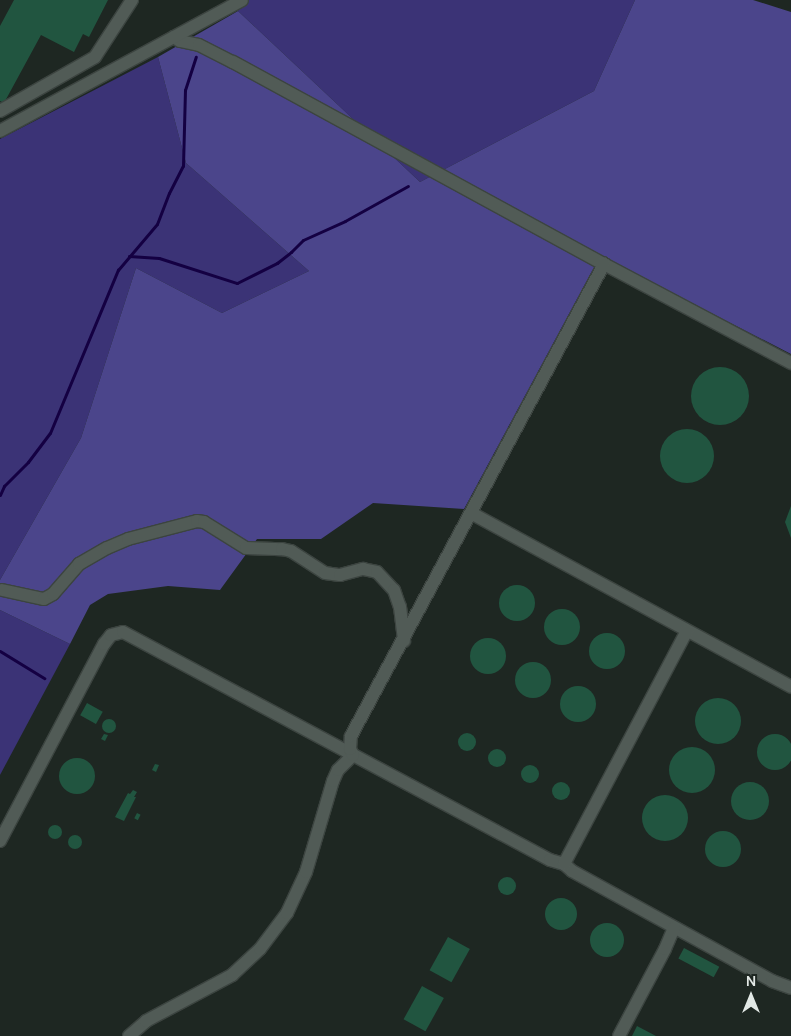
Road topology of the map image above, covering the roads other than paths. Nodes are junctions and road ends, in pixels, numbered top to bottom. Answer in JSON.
{"nodes":[{"id":1,"x":132,"y":0,"type":"edge"},
{"id":2,"x":242,"y":0,"type":"edge"},
{"id":3,"x":174,"y":37,"type":"junction"},
{"id":4,"x":0,"y":111,"type":"edge"},
{"id":5,"x":0,"y":130,"type":"edge"},
{"id":6,"x":604,"y":264,"type":"junction"},
{"id":7,"x":791,"y":363,"type":"edge"},
{"id":8,"x":471,"y":512,"type":"junction"},
{"id":9,"x":2,"y":590,"type":"dead end"},
{"id":10,"x":687,"y":631,"type":"junction"},
{"id":11,"x":404,"y":640,"type":"junction"},
{"id":12,"x":791,"y":687,"type":"edge"},
{"id":13,"x":354,"y":756,"type":"junction"},
{"id":14,"x":0,"y":841,"type":"edge"},
{"id":15,"x":564,"y":864,"type":"junction"},
{"id":16,"x":674,"y":928,"type":"junction"},
{"id":17,"x":790,"y":985,"type":"edge"},
{"id":18,"x":129,"y":1036,"type":"edge"},
{"id":19,"x":619,"y":1036,"type":"edge"}],
"edges":[{"from":1,"to":4,"type":"street"},
{"from":2,"to":3,"type":"street"},
{"from":3,"to":5,"type":"street"},
{"from":3,"to":6,"type":"street"},
{"from":6,"to":7,"type":"street"},
{"from":6,"to":8,"type":"street"},
{"from":8,"to":10,"type":"street"},
{"from":8,"to":11,"type":"street"},
{"from":9,"to":11,"type":"street"},
{"from":10,"to":12,"type":"street"},
{"from":10,"to":15,"type":"street"},
{"from":11,"to":13,"type":"street"},
{"from":13,"to":14,"type":"street"},
{"from":13,"to":15,"type":"street"},
{"from":13,"to":18,"type":"street"},
{"from":15,"to":16,"type":"street"},
{"from":16,"to":17,"type":"street"},
{"from":16,"to":19,"type":"street"}]}
